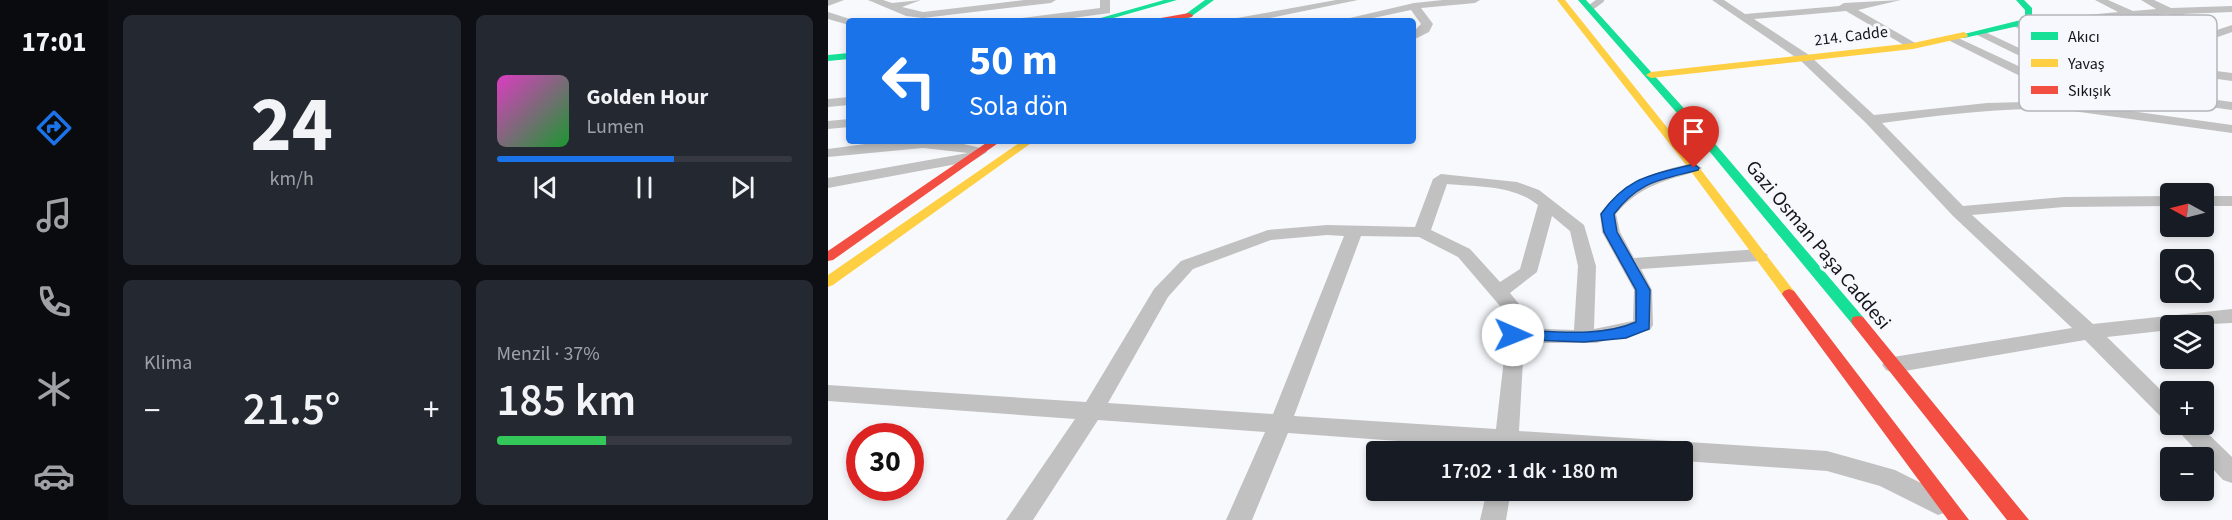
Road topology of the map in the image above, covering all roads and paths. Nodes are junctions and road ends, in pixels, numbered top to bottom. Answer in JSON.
{"nodes":[{"id":1,"x":839,"y":0,"type":"edge"},
{"id":2,"x":873,"y":0,"type":"edge"},
{"id":3,"x":916,"y":0,"type":"edge"},
{"id":4,"x":949,"y":0,"type":"edge"},
{"id":5,"x":988,"y":0,"type":"edge"},
{"id":6,"x":1051,"y":0,"type":"edge"},
{"id":7,"x":1105,"y":0,"type":"edge"},
{"id":8,"x":1173,"y":0,"type":"edge"},
{"id":9,"x":1197,"y":0,"type":"edge"},
{"id":10,"x":1210,"y":0,"type":"edge"},
{"id":11,"x":1353,"y":0,"type":"edge"},
{"id":12,"x":1475,"y":0,"type":"edge"},
{"id":13,"x":1561,"y":0,"type":"edge"},
{"id":14,"x":1718,"y":0,"type":"edge"},
{"id":15,"x":1835,"y":0,"type":"edge"},
{"id":16,"x":1896,"y":0,"type":"edge"},
{"id":17,"x":2020,"y":0,"type":"edge"},
{"id":18,"x":2100,"y":0,"type":"edge"},
{"id":19,"x":2146,"y":0,"type":"edge"},
{"id":20,"x":1877,"y":1,"type":"edge"},
{"id":21,"x":828,"y":3,"type":"edge"},
{"id":22,"x":1591,"y":3,"type":"edge"},
{"id":23,"x":1414,"y":6,"type":"junction"},
{"id":24,"x":891,"y":7,"type":"junction"},
{"id":25,"x":1848,"y":8,"type":"junction"},
{"id":26,"x":2232,"y":9,"type":"edge"},
{"id":27,"x":2170,"y":11,"type":"junction"},
{"id":28,"x":907,"y":13,"type":"junction"},
{"id":29,"x":2132,"y":14,"type":"junction"},
{"id":30,"x":828,"y":15,"type":"edge"},
{"id":31,"x":2031,"y":15,"type":"edge"},
{"id":32,"x":2124,"y":15,"type":"edge"},
{"id":33,"x":2178,"y":15,"type":"edge"},
{"id":34,"x":944,"y":16,"type":"edge"},
{"id":35,"x":1743,"y":17,"type":"junction"},
{"id":36,"x":1047,"y":18,"type":"edge"},
{"id":37,"x":1105,"y":18,"type":"edge"},
{"id":38,"x":1177,"y":18,"type":"edge"},
{"id":39,"x":1178,"y":18,"type":"edge"},
{"id":40,"x":1254,"y":18,"type":"edge"},
{"id":41,"x":1357,"y":18,"type":"edge"},
{"id":42,"x":846,"y":21,"type":"edge"},
{"id":43,"x":2017,"y":25,"type":"edge"},
{"id":44,"x":2232,"y":28,"type":"edge"},
{"id":45,"x":2217,"y":32,"type":"edge"},
{"id":46,"x":1979,"y":33,"type":"junction"},
{"id":47,"x":1416,"y":35,"type":"edge"},
{"id":48,"x":1952,"y":39,"type":"junction"},
{"id":49,"x":1913,"y":46,"type":"junction"},
{"id":50,"x":2019,"y":51,"type":"edge"},
{"id":51,"x":846,"y":56,"type":"edge"},
{"id":52,"x":828,"y":58,"type":"edge"},
{"id":53,"x":1805,"y":58,"type":"junction"},
{"id":54,"x":2019,"y":71,"type":"edge"},
{"id":55,"x":1651,"y":75,"type":"junction"},
{"id":56,"x":2217,"y":75,"type":"edge"},
{"id":57,"x":2232,"y":77,"type":"edge"},
{"id":58,"x":846,"y":101,"type":"edge"},
{"id":59,"x":828,"y":103,"type":"edge"},
{"id":60,"x":2217,"y":104,"type":"edge"},
{"id":61,"x":2019,"y":105,"type":"edge"},
{"id":62,"x":2232,"y":106,"type":"edge"},
{"id":63,"x":2101,"y":111,"type":"edge"},
{"id":64,"x":1871,"y":120,"type":"junction"},
{"id":65,"x":846,"y":123,"type":"edge"},
{"id":66,"x":828,"y":125,"type":"edge"},
{"id":67,"x":2232,"y":129,"type":"edge"},
{"id":68,"x":916,"y":144,"type":"edge"},
{"id":69,"x":955,"y":144,"type":"edge"},
{"id":70,"x":992,"y":144,"type":"edge"},
{"id":71,"x":1025,"y":144,"type":"edge"},
{"id":72,"x":828,"y":153,"type":"edge"},
{"id":73,"x":976,"y":155,"type":"junction"},
{"id":74,"x":1694,"y":168,"type":"junction"},
{"id":75,"x":828,"y":183,"type":"edge"},
{"id":76,"x":2160,"y":201,"type":"edge"},
{"id":77,"x":2214,"y":201,"type":"edge"},
{"id":78,"x":2232,"y":201,"type":"edge"},
{"id":79,"x":1547,"y":204,"type":"junction"},
{"id":80,"x":1959,"y":212,"type":"junction"},
{"id":81,"x":1355,"y":230,"type":"junction"},
{"id":82,"x":1422,"y":232,"type":"junction"},
{"id":83,"x":1759,"y":255,"type":"junction"},
{"id":84,"x":828,"y":257,"type":"edge"},
{"id":85,"x":1629,"y":264,"type":"junction"},
{"id":86,"x":828,"y":282,"type":"edge"},
{"id":87,"x":1499,"y":291,"type":"junction"},
{"id":88,"x":2232,"y":316,"type":"edge"},
{"id":89,"x":2089,"y":332,"type":"junction"},
{"id":90,"x":1513,"y":335,"type":"junction"},
{"id":91,"x":1584,"y":337,"type":"junction"},
{"id":92,"x":1893,"y":365,"type":"junction"},
{"id":93,"x":828,"y":393,"type":"edge"},
{"id":94,"x":2160,"y":402,"type":"edge"},
{"id":95,"x":1092,"y":411,"type":"junction"},
{"id":96,"x":1280,"y":424,"type":"junction"},
{"id":97,"x":2194,"y":435,"type":"edge"},
{"id":98,"x":1898,"y":440,"type":"junction"},
{"id":99,"x":1455,"y":441,"type":"edge"},
{"id":100,"x":1507,"y":441,"type":"edge"},
{"id":101,"x":1693,"y":455,"type":"edge"},
{"id":102,"x":2232,"y":473,"type":"edge"},
{"id":103,"x":1886,"y":477,"type":"junction"},
{"id":104,"x":1497,"y":501,"type":"edge"},
{"id":105,"x":1956,"y":516,"type":"edge"},
{"id":106,"x":1019,"y":520,"type":"edge"},
{"id":107,"x":1239,"y":520,"type":"edge"},
{"id":108,"x":1493,"y":520,"type":"edge"},
{"id":109,"x":2019,"y":520,"type":"edge"}],
"edges":[{"from":1,"to":21,"type":"street"},
{"from":2,"to":24,"type":"street"},
{"from":3,"to":24,"type":"street"},
{"from":4,"to":28,"type":"street"},
{"from":5,"to":34,"type":"street"},
{"from":6,"to":34,"type":"street"},
{"from":7,"to":36,"type":"street"},
{"from":8,"to":37,"type":"main road"},
{"from":9,"to":38,"type":"main road"},
{"from":10,"to":39,"type":"main road"},
{"from":11,"to":40,"type":"street"},
{"from":12,"to":23,"type":"street"},
{"from":13,"to":74,"type":"main road"},
{"from":14,"to":35,"type":"street"},
{"from":15,"to":25,"type":"street"},
{"from":16,"to":20,"type":"street"},
{"from":17,"to":31,"type":"main road"},
{"from":18,"to":29,"type":"street"},
{"from":19,"to":27,"type":"street"},
{"from":20,"to":25,"type":"street"},
{"from":22,"to":55,"type":"main road","name":"Gazi Osman Paşa Caddesi"},
{"from":23,"to":41,"type":"street"},
{"from":23,"to":47,"type":"street"},
{"from":24,"to":28,"type":"street"},
{"from":25,"to":35,"type":"street"},
{"from":25,"to":49,"type":"street"},
{"from":26,"to":27,"type":"street"},
{"from":27,"to":29,"type":"street"},
{"from":27,"to":33,"type":"street"},
{"from":28,"to":34,"type":"street"},
{"from":29,"to":32,"type":"street"},
{"from":30,"to":42,"type":"street"},
{"from":35,"to":53,"type":"street"},
{"from":43,"to":46,"type":"main road","name":"214. Cadde"},
{"from":44,"to":45,"type":"street"},
{"from":46,"to":48,"type":"main road","name":"214. Cadde"},
{"from":46,"to":50,"type":"street"},
{"from":48,"to":49,"type":"main road","name":"214. Cadde"},
{"from":48,"to":54,"type":"street"},
{"from":49,"to":53,"type":"main road","name":"214. Cadde"},
{"from":51,"to":52,"type":"main road"},
{"from":53,"to":55,"type":"main road","name":"214. Cadde"},
{"from":53,"to":64,"type":"street"},
{"from":55,"to":92,"type":"main road","name":"Gazi Osman Paşa Caddesi"},
{"from":56,"to":57,"type":"street"},
{"from":58,"to":59,"type":"street"},
{"from":60,"to":62,"type":"street"},
{"from":61,"to":64,"type":"street"},
{"from":63,"to":67,"type":"street"},
{"from":64,"to":80,"type":"street"},
{"from":65,"to":66,"type":"street"},
{"from":68,"to":72,"type":"street"},
{"from":69,"to":73,"type":"street"},
{"from":70,"to":73,"type":"main road"},
{"from":71,"to":86,"type":"main road"},
{"from":73,"to":75,"type":"street"},
{"from":73,"to":84,"type":"main road"},
{"from":74,"to":83,"type":"main road"},
{"from":74,"to":85,"type":"street"},
{"from":76,"to":80,"type":"street"},
{"from":77,"to":78,"type":"street"},
{"from":79,"to":82,"type":"street"},
{"from":79,"to":87,"type":"street"},
{"from":79,"to":91,"type":"street"},
{"from":80,"to":89,"type":"street"},
{"from":81,"to":82,"type":"street"},
{"from":81,"to":95,"type":"street"},
{"from":81,"to":96,"type":"street"},
{"from":82,"to":87,"type":"street"},
{"from":83,"to":85,"type":"street"},
{"from":83,"to":98,"type":"main road"},
{"from":85,"to":91,"type":"street"},
{"from":87,"to":90,"type":"street"},
{"from":88,"to":89,"type":"street"},
{"from":89,"to":92,"type":"street"},
{"from":89,"to":94,"type":"street"},
{"from":90,"to":91,"type":"street"},
{"from":90,"to":100,"type":"street"},
{"from":92,"to":109,"type":"main road","name":"Gazi Osman Paşa Caddesi"},
{"from":93,"to":95,"type":"street"},
{"from":95,"to":96,"type":"street"},
{"from":95,"to":106,"type":"street"},
{"from":96,"to":99,"type":"street"},
{"from":96,"to":107,"type":"street"},
{"from":97,"to":102,"type":"street"},
{"from":98,"to":103,"type":"street"},
{"from":98,"to":105,"type":"main road"},
{"from":101,"to":103,"type":"street"},
{"from":103,"to":105,"type":"street"},
{"from":104,"to":108,"type":"street"}]}
